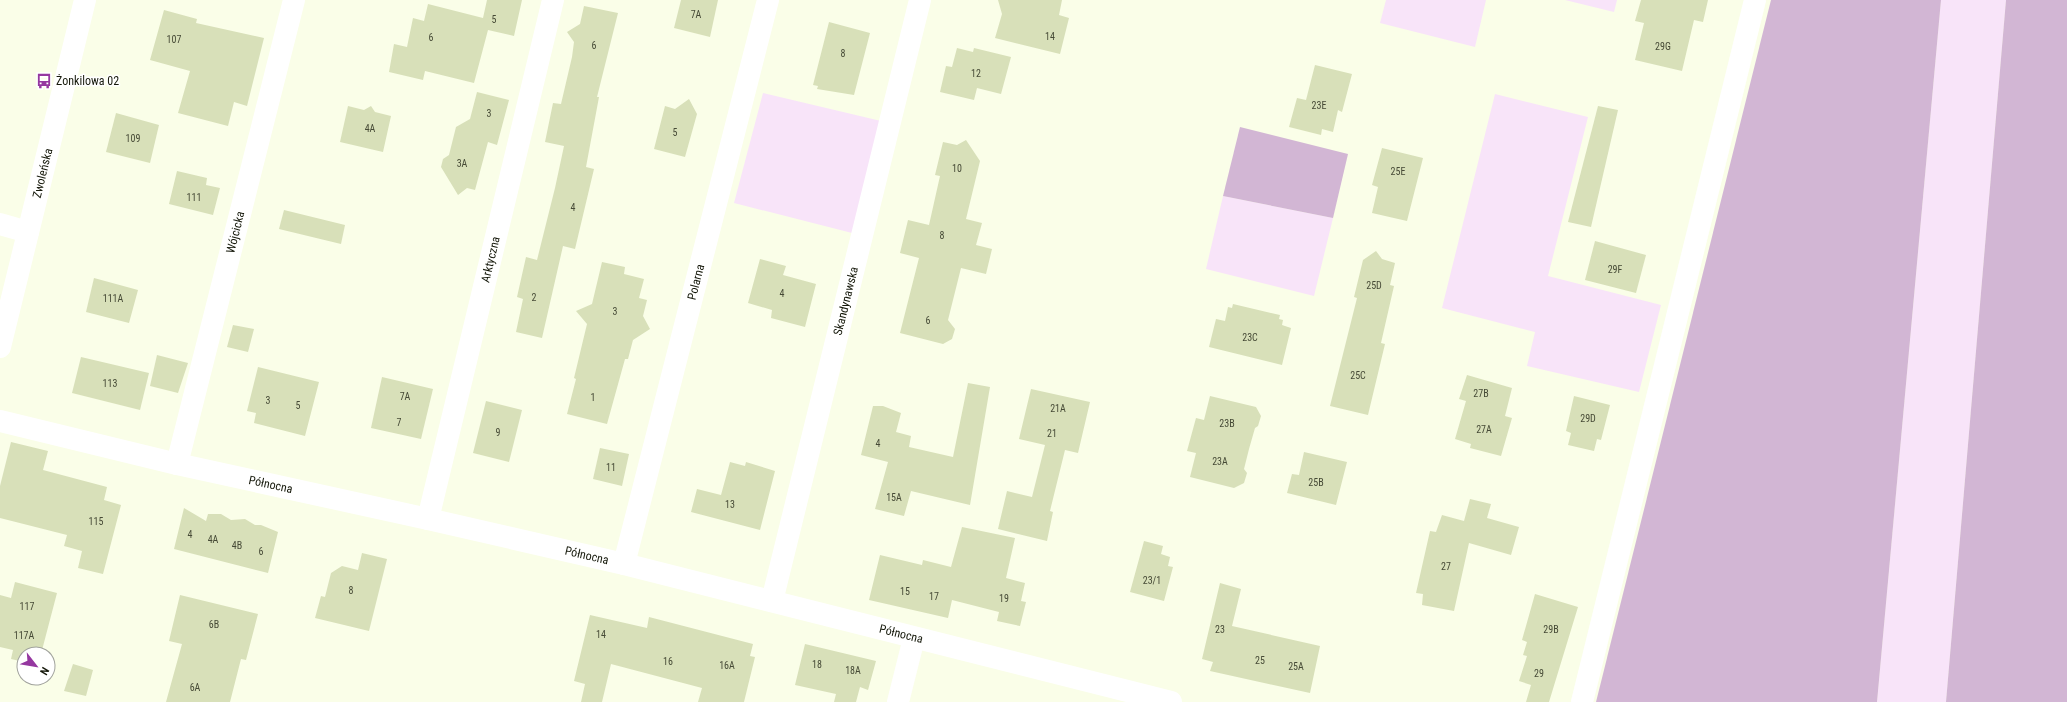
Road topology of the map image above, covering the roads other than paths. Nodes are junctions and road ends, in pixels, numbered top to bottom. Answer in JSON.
{"nodes":[{"id":1,"x":85,"y":0,"type":"edge"},
{"id":2,"x":294,"y":0,"type":"edge"},
{"id":3,"x":553,"y":0,"type":"edge"},
{"id":4,"x":768,"y":0,"type":"edge"},
{"id":5,"x":920,"y":0,"type":"edge"},
{"id":6,"x":1755,"y":0,"type":"edge"},
{"id":7,"x":0,"y":224,"type":"edge"},
{"id":8,"x":28,"y":232,"type":"junction"},
{"id":9,"x":0,"y":347,"type":"edge"},
{"id":10,"x":0,"y":421,"type":"edge"},
{"id":11,"x":177,"y":464,"type":"junction"},
{"id":12,"x":428,"y":519,"type":"junction"},
{"id":13,"x":624,"y":564,"type":"junction"},
{"id":14,"x":772,"y":601,"type":"junction"},
{"id":15,"x":914,"y":638,"type":"junction"},
{"id":16,"x":898,"y":702,"type":"edge"},
{"id":17,"x":1171,"y":702,"type":"edge"},
{"id":18,"x":1582,"y":702,"type":"edge"}],
"edges":[{"from":1,"to":8,"type":"street","name":"Zwoleńska"},
{"from":2,"to":11,"type":"street","name":"Wójcicka"},
{"from":3,"to":12,"type":"street","name":"Arktyczna"},
{"from":4,"to":13,"type":"street","name":"Polarna"},
{"from":5,"to":14,"type":"street","name":"Skandynawska"},
{"from":6,"to":18,"type":"street"},
{"from":7,"to":8,"type":"street"},
{"from":8,"to":9,"type":"street","name":"Zwoleńska"},
{"from":10,"to":11,"type":"street","name":"Północna"},
{"from":11,"to":12,"type":"street","name":"Północna"},
{"from":12,"to":13,"type":"street","name":"Północna"},
{"from":13,"to":14,"type":"street","name":"Północna"},
{"from":14,"to":15,"type":"street","name":"Północna"},
{"from":15,"to":16,"type":"street"},
{"from":15,"to":17,"type":"street","name":"Północna"}]}
